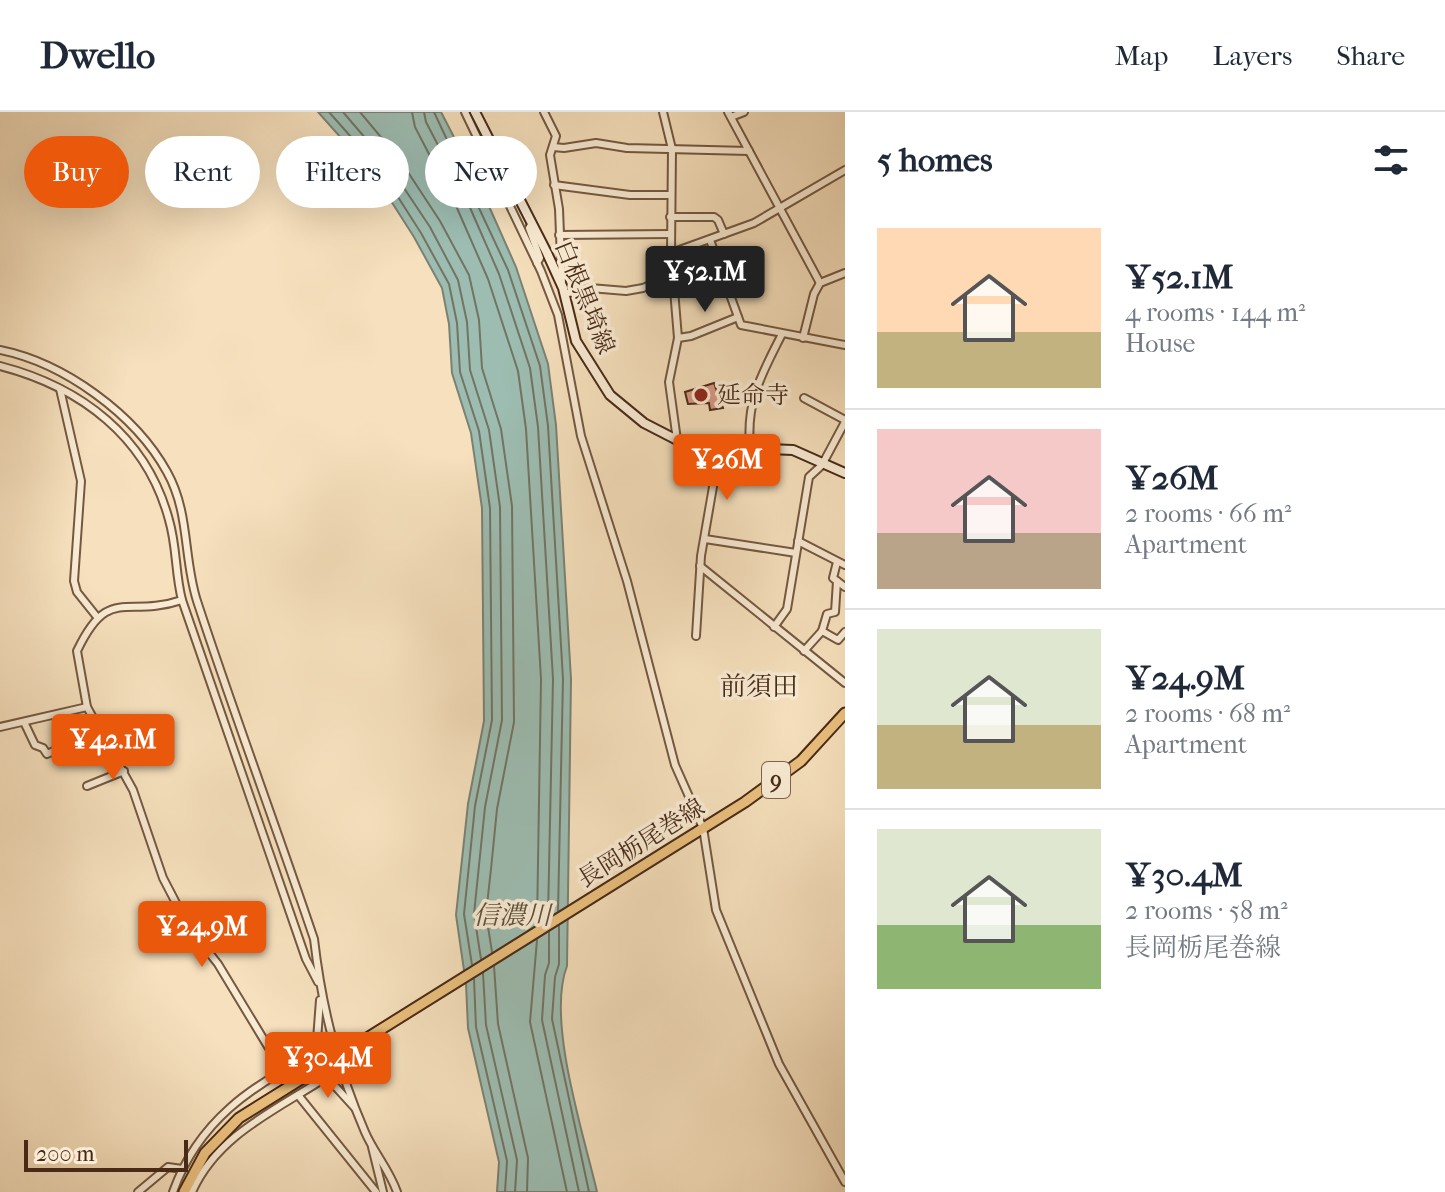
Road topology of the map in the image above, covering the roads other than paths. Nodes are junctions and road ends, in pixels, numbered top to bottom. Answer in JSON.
{"nodes":[{"id":1,"x":465,"y":112,"type":"edge"},
{"id":2,"x":475,"y":112,"type":"edge"},
{"id":3,"x":544,"y":112,"type":"edge"},
{"id":4,"x":663,"y":112,"type":"edge"},
{"id":5,"x":744,"y":112,"type":"edge"},
{"id":6,"x":730,"y":115,"type":"edge"},
{"id":7,"x":553,"y":147,"type":"junction"},
{"id":8,"x":672,"y":149,"type":"junction"},
{"id":9,"x":749,"y":151,"type":"junction"},
{"id":10,"x":845,"y":170,"type":"edge"},
{"id":11,"x":554,"y":185,"type":"junction"},
{"id":12,"x":671,"y":195,"type":"junction"},
{"id":13,"x":781,"y":208,"type":"junction"},
{"id":14,"x":670,"y":217,"type":"junction"},
{"id":15,"x":532,"y":223,"type":"junction"},
{"id":16,"x":671,"y":234,"type":"junction"},
{"id":17,"x":724,"y":234,"type":"junction"},
{"id":18,"x":559,"y":235,"type":"junction"},
{"id":19,"x":710,"y":240,"type":"junction"},
{"id":20,"x":671,"y":253,"type":"junction"},
{"id":21,"x":537,"y":263,"type":"junction"},
{"id":22,"x":845,"y":273,"type":"edge"},
{"id":23,"x":673,"y":275,"type":"junction"},
{"id":24,"x":820,"y":283,"type":"junction"},
{"id":25,"x":563,"y":291,"type":"junction"},
{"id":26,"x":738,"y":317,"type":"junction"},
{"id":27,"x":782,"y":334,"type":"junction"},
{"id":28,"x":678,"y":338,"type":"junction"},
{"id":29,"x":803,"y":338,"type":"junction"},
{"id":30,"x":845,"y":345,"type":"edge"},
{"id":31,"x":0,"y":350,"type":"edge"},
{"id":32,"x":0,"y":366,"type":"edge"},
{"id":33,"x":60,"y":389,"type":"junction"},
{"id":34,"x":804,"y":398,"type":"dead end"},
{"id":35,"x":845,"y":421,"type":"edge"},
{"id":36,"x":677,"y":440,"type":"junction"},
{"id":37,"x":698,"y":446,"type":"junction"},
{"id":38,"x":750,"y":446,"type":"junction"},
{"id":39,"x":822,"y":465,"type":"junction"},
{"id":40,"x":845,"y":473,"type":"edge"},
{"id":41,"x":705,"y":539,"type":"junction"},
{"id":42,"x":798,"y":541,"type":"junction"},
{"id":43,"x":796,"y":553,"type":"junction"},
{"id":44,"x":841,"y":564,"type":"edge"},
{"id":45,"x":700,"y":566,"type":"junction"},
{"id":46,"x":837,"y":581,"type":"junction"},
{"id":47,"x":845,"y":587,"type":"edge"},
{"id":48,"x":182,"y":600,"type":"junction"},
{"id":49,"x":97,"y":617,"type":"junction"},
{"id":50,"x":774,"y":627,"type":"junction"},
{"id":51,"x":822,"y":631,"type":"junction"},
{"id":52,"x":845,"y":632,"type":"edge"},
{"id":53,"x":696,"y":636,"type":"dead end"},
{"id":54,"x":804,"y":651,"type":"junction"},
{"id":55,"x":845,"y":683,"type":"edge"},
{"id":56,"x":87,"y":707,"type":"junction"},
{"id":57,"x":845,"y":713,"type":"edge"},
{"id":58,"x":24,"y":722,"type":"junction"},
{"id":59,"x":0,"y":727,"type":"edge"},
{"id":60,"x":98,"y":731,"type":"junction"},
{"id":61,"x":124,"y":771,"type":"junction"},
{"id":62,"x":87,"y":786,"type":"dead end"},
{"id":63,"x":699,"y":830,"type":"junction"},
{"id":64,"x":319,"y":985,"type":"junction"},
{"id":65,"x":320,"y":997,"type":"junction"},
{"id":66,"x":340,"y":1054,"type":"junction"},
{"id":67,"x":283,"y":1070,"type":"junction"},
{"id":68,"x":287,"y":1078,"type":"dead end"},
{"id":69,"x":296,"y":1092,"type":"junction"},
{"id":70,"x":359,"y":1115,"type":"junction"},
{"id":71,"x":371,"y":1144,"type":"junction"},
{"id":72,"x":182,"y":1169,"type":"junction"},
{"id":73,"x":845,"y":1182,"type":"edge"},
{"id":74,"x":138,"y":1192,"type":"edge"},
{"id":75,"x":173,"y":1192,"type":"edge"},
{"id":76,"x":184,"y":1192,"type":"edge"},
{"id":77,"x":192,"y":1192,"type":"edge"},
{"id":78,"x":376,"y":1192,"type":"edge"},
{"id":79,"x":383,"y":1192,"type":"edge"},
{"id":80,"x":397,"y":1192,"type":"edge"}],
"edges":[{"from":1,"to":21,"type":"street"},
{"from":2,"to":15,"type":"main road","name":"白根黒埼線"},
{"from":3,"to":7,"type":"street"},
{"from":4,"to":8,"type":"street"},
{"from":5,"to":6,"type":"street"},
{"from":6,"to":9,"type":"street"},
{"from":7,"to":8,"type":"street"},
{"from":7,"to":11,"type":"street"},
{"from":8,"to":9,"type":"street"},
{"from":8,"to":12,"type":"street"},
{"from":9,"to":13,"type":"street"},
{"from":10,"to":13,"type":"street"},
{"from":11,"to":12,"type":"street"},
{"from":11,"to":18,"type":"street"},
{"from":12,"to":14,"type":"street"},
{"from":13,"to":17,"type":"street"},
{"from":13,"to":24,"type":"street"},
{"from":14,"to":16,"type":"street"},
{"from":14,"to":17,"type":"street"},
{"from":15,"to":21,"type":"street"},
{"from":15,"to":25,"type":"main road","name":"白根黒埼線"},
{"from":16,"to":18,"type":"street"},
{"from":16,"to":20,"type":"street"},
{"from":17,"to":19,"type":"street"},
{"from":18,"to":25,"type":"street"},
{"from":19,"to":20,"type":"street"},
{"from":19,"to":26,"type":"street"},
{"from":20,"to":23,"type":"street"},
{"from":21,"to":63,"type":"street"},
{"from":22,"to":24,"type":"street"},
{"from":23,"to":25,"type":"street"},
{"from":23,"to":28,"type":"street"},
{"from":24,"to":29,"type":"street"},
{"from":25,"to":36,"type":"main road","name":"白根黒埼線"},
{"from":26,"to":27,"type":"street"},
{"from":26,"to":28,"type":"street"},
{"from":27,"to":29,"type":"street"},
{"from":27,"to":38,"type":"street"},
{"from":28,"to":36,"type":"street"},
{"from":29,"to":30,"type":"street"},
{"from":31,"to":64,"type":"street"},
{"from":32,"to":33,"type":"street"},
{"from":33,"to":48,"type":"street"},
{"from":33,"to":49,"type":"street"},
{"from":34,"to":35,"type":"street"},
{"from":35,"to":39,"type":"street"},
{"from":36,"to":37,"type":"main road","name":"白根黒埼線"},
{"from":37,"to":38,"type":"main road","name":"白根黒埼線"},
{"from":37,"to":41,"type":"street"},
{"from":38,"to":39,"type":"main road","name":"白根黒埼線"},
{"from":39,"to":40,"type":"main road","name":"白根黒埼線"},
{"from":39,"to":42,"type":"street"},
{"from":41,"to":43,"type":"street"},
{"from":41,"to":45,"type":"street"},
{"from":42,"to":43,"type":"street"},
{"from":42,"to":44,"type":"street"},
{"from":43,"to":50,"type":"street"},
{"from":44,"to":46,"type":"street"},
{"from":45,"to":50,"type":"street"},
{"from":45,"to":53,"type":"street"},
{"from":46,"to":47,"type":"street"},
{"from":46,"to":51,"type":"street"},
{"from":48,"to":49,"type":"street"},
{"from":48,"to":64,"type":"street"},
{"from":49,"to":56,"type":"street"},
{"from":50,"to":54,"type":"street"},
{"from":51,"to":52,"type":"street"},
{"from":51,"to":54,"type":"street"},
{"from":54,"to":55,"type":"street"},
{"from":56,"to":58,"type":"street"},
{"from":56,"to":60,"type":"street"},
{"from":57,"to":63,"type":"main road","name":"長岡栃尾巻線","number":"9"},
{"from":58,"to":59,"type":"street"},
{"from":58,"to":60,"type":"street"},
{"from":60,"to":61,"type":"street"},
{"from":61,"to":62,"type":"street"},
{"from":61,"to":67,"type":"street"},
{"from":63,"to":66,"type":"main road","name":"長岡栃尾巻線","number":"9"},
{"from":63,"to":73,"type":"street"},
{"from":64,"to":65,"type":"street"},
{"from":65,"to":66,"type":"street"},
{"from":65,"to":67,"type":"street"},
{"from":66,"to":70,"type":"street"},
{"from":66,"to":76,"type":"main road","name":"長岡栃尾巻線","number":"9"},
{"from":67,"to":68,"type":"street"},
{"from":67,"to":72,"type":"street"},
{"from":69,"to":70,"type":"street"},
{"from":69,"to":77,"type":"street"},
{"from":69,"to":78,"type":"street"},
{"from":70,"to":71,"type":"street"},
{"from":71,"to":79,"type":"street"},
{"from":71,"to":80,"type":"street"},
{"from":72,"to":74,"type":"street"},
{"from":72,"to":75,"type":"street"}]}
